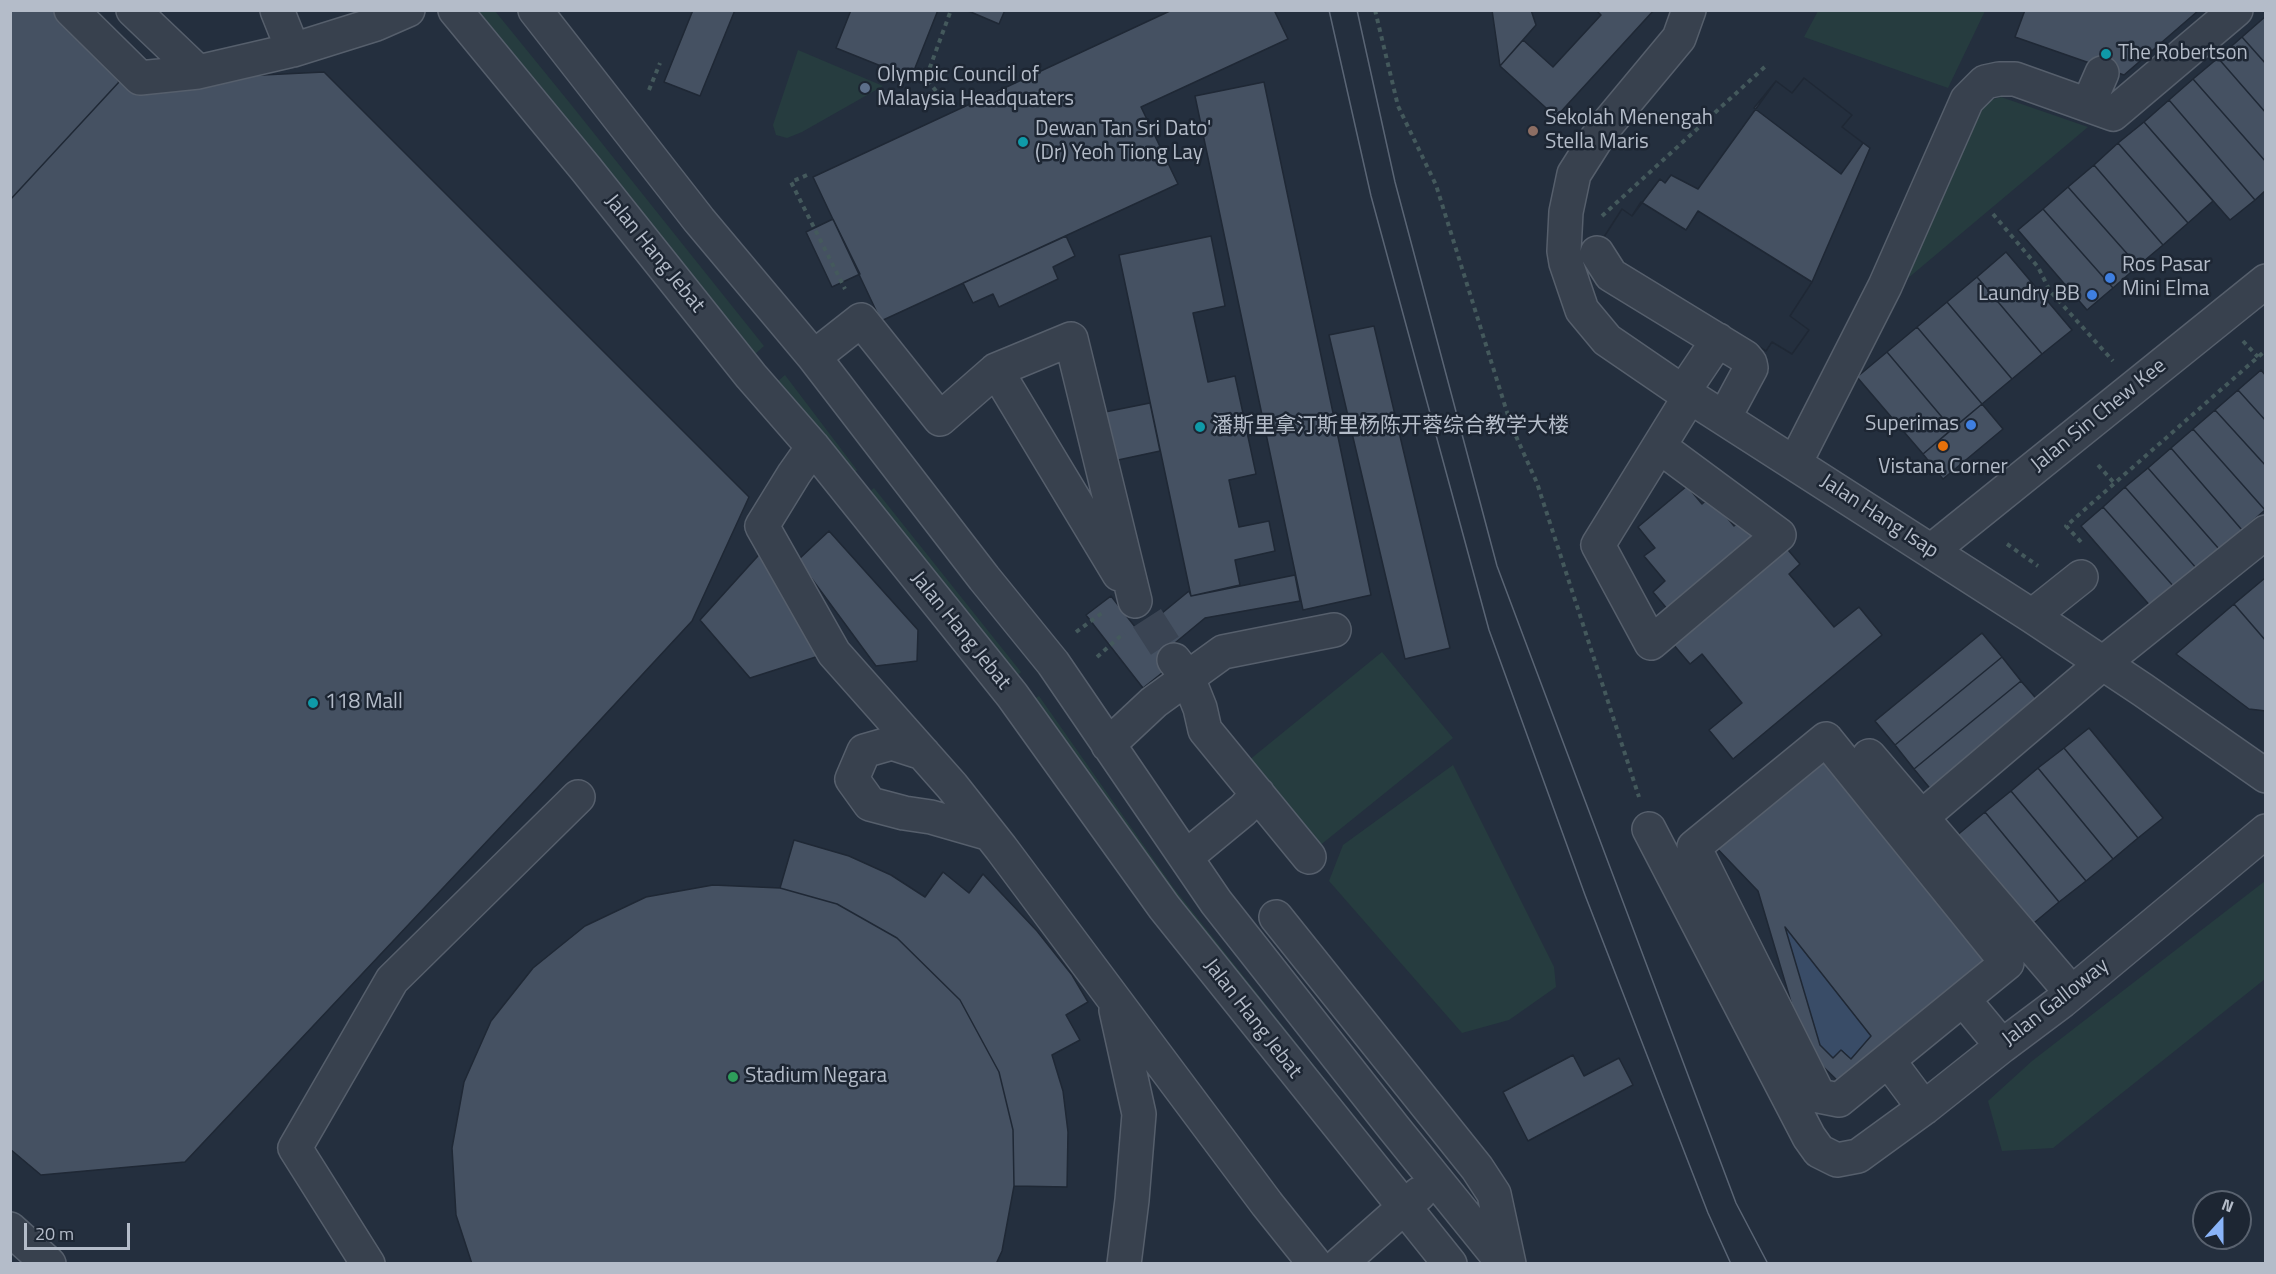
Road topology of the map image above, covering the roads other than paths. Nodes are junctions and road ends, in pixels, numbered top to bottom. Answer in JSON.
{"nodes":[{"id":1,"x":71,"y":10,"type":"edge"},
{"id":2,"x":133,"y":10,"type":"edge"},
{"id":3,"x":277,"y":10,"type":"edge"},
{"id":4,"x":408,"y":10,"type":"edge"},
{"id":5,"x":455,"y":10,"type":"edge"},
{"id":6,"x":535,"y":10,"type":"edge"},
{"id":7,"x":1689,"y":10,"type":"edge"},
{"id":8,"x":2236,"y":10,"type":"edge"},
{"id":9,"x":371,"y":17,"type":"edge"},
{"id":10,"x":293,"y":50,"type":"junction"},
{"id":11,"x":198,"y":72,"type":"junction"},
{"id":12,"x":2102,"y":73,"type":"dead end"},
{"id":13,"x":2100,"y":110,"type":"junction"},
{"id":14,"x":1597,"y":253,"type":"dead end"},
{"id":15,"x":2262,"y":291,"type":"edge"},
{"id":16,"x":1718,"y":340,"type":"junction"},
{"id":17,"x":814,"y":357,"type":"junction"},
{"id":18,"x":996,"y":370,"type":"junction"},
{"id":19,"x":1687,"y":394,"type":"junction"},
{"id":20,"x":1724,"y":418,"type":"junction"},
{"id":21,"x":813,"y":447,"type":"junction"},
{"id":22,"x":1660,"y":447,"type":"junction"},
{"id":23,"x":1795,"y":463,"type":"junction"},
{"id":24,"x":2265,"y":532,"type":"edge"},
{"id":25,"x":1931,"y":552,"type":"junction"},
{"id":26,"x":2081,"y":577,"type":"dead end"},
{"id":27,"x":2032,"y":616,"type":"junction"},
{"id":28,"x":1334,"y":630,"type":"dead end"},
{"id":29,"x":2103,"y":663,"type":"junction"},
{"id":30,"x":1181,"y":669,"type":"junction"},
{"id":31,"x":1852,"y":737,"type":"dead end"},
{"id":32,"x":1108,"y":745,"type":"junction"},
{"id":33,"x":923,"y":753,"type":"junction"},
{"id":34,"x":2265,"y":776,"type":"edge"},
{"id":35,"x":1258,"y":794,"type":"junction"},
{"id":36,"x":578,"y":797,"type":"dead end"},
{"id":37,"x":1649,"y":829,"type":"road end"},
{"id":38,"x":2265,"y":831,"type":"edge"},
{"id":39,"x":990,"y":834,"type":"junction"},
{"id":40,"x":1913,"y":839,"type":"junction"},
{"id":41,"x":1308,"y":856,"type":"dead end"},
{"id":42,"x":1186,"y":857,"type":"junction"},
{"id":43,"x":1276,"y":916,"type":"dead end"},
{"id":44,"x":2071,"y":992,"type":"junction"},
{"id":45,"x":1963,"y":999,"type":"junction"},
{"id":46,"x":1114,"y":1000,"type":"junction"},
{"id":47,"x":2001,"y":1046,"type":"junction"},
{"id":48,"x":1888,"y":1060,"type":"junction"},
{"id":49,"x":1924,"y":1108,"type":"junction"},
{"id":50,"x":1437,"y":1180,"type":"junction"},
{"id":51,"x":1403,"y":1208,"type":"junction"},
{"id":52,"x":10,"y":1229,"type":"edge"},
{"id":53,"x":49,"y":1263,"type":"edge"},
{"id":54,"x":368,"y":1263,"type":"edge"},
{"id":55,"x":1125,"y":1263,"type":"edge"},
{"id":56,"x":1315,"y":1263,"type":"edge"},
{"id":57,"x":1340,"y":1263,"type":"edge"},
{"id":58,"x":1450,"y":1263,"type":"edge"},
{"id":59,"x":1504,"y":1263,"type":"edge"},
{"id":60,"x":1509,"y":1263,"type":"edge"}],
"edges":[{"from":1,"to":11,"type":"street"},
{"from":2,"to":11,"type":"street"},
{"from":3,"to":10,"type":"street"},
{"from":4,"to":9,"type":"street"},
{"from":5,"to":21,"type":"street","name":"Jalan Hang Jebat"},
{"from":6,"to":17,"type":"street","name":"Jalan Hang Jebat"},
{"from":7,"to":19,"type":"street","name":"Jalan Hang Isap"},
{"from":8,"to":13,"type":"street"},
{"from":9,"to":10,"type":"street"},
{"from":10,"to":11,"type":"street"},
{"from":12,"to":13,"type":"street"},
{"from":13,"to":23,"type":"street"},
{"from":14,"to":16,"type":"street"},
{"from":15,"to":25,"type":"street","name":"Jalan Sin Chew Kee"},
{"from":16,"to":19,"type":"street"},
{"from":16,"to":20,"type":"street"},
{"from":17,"to":18,"type":"street"},
{"from":17,"to":32,"type":"street","name":"Jalan Hang Jebat"},
{"from":18,"to":18,"type":"street"},
{"from":19,"to":20,"type":"street","name":"Jalan Hang Isap"},
{"from":19,"to":22,"type":"street"},
{"from":20,"to":23,"type":"street","name":"Jalan Hang Isap"},
{"from":21,"to":33,"type":"street"},
{"from":21,"to":51,"type":"street","name":"Jalan Hang Jebat"},
{"from":22,"to":22,"type":"street"},
{"from":23,"to":25,"type":"street","name":"Jalan Hang Isap"},
{"from":24,"to":29,"type":"street"},
{"from":25,"to":27,"type":"street","name":"Jalan Hang Isap"},
{"from":26,"to":27,"type":"street"},
{"from":27,"to":29,"type":"street","name":"Jalan Hang Isap"},
{"from":28,"to":30,"type":"street"},
{"from":29,"to":34,"type":"street","name":"Jalan Hang Isap"},
{"from":29,"to":40,"type":"street"},
{"from":30,"to":32,"type":"street"},
{"from":30,"to":35,"type":"street"},
{"from":31,"to":40,"type":"street"},
{"from":32,"to":42,"type":"street","name":"Jalan Hang Jebat"},
{"from":33,"to":39,"type":"street"},
{"from":33,"to":39,"type":"street"},
{"from":35,"to":41,"type":"street"},
{"from":35,"to":42,"type":"street"},
{"from":36,"to":54,"type":"street"},
{"from":37,"to":49,"type":"street","name":"Jalan Galloway"},
{"from":38,"to":44,"type":"street","name":"Jalan Galloway"},
{"from":39,"to":46,"type":"street"},
{"from":40,"to":44,"type":"street"},
{"from":40,"to":45,"type":"street"},
{"from":40,"to":48,"type":"street"},
{"from":42,"to":50,"type":"street","name":"Jalan Hang Jebat"},
{"from":43,"to":60,"type":"street"},
{"from":44,"to":47,"type":"street","name":"Jalan Galloway"},
{"from":45,"to":47,"type":"street"},
{"from":45,"to":48,"type":"street"},
{"from":46,"to":55,"type":"street"},
{"from":46,"to":56,"type":"street"},
{"from":47,"to":49,"type":"street","name":"Jalan Galloway"},
{"from":48,"to":49,"type":"street"},
{"from":50,"to":51,"type":"street"},
{"from":50,"to":59,"type":"street","name":"Jalan Hang Jebat"},
{"from":51,"to":57,"type":"street"},
{"from":51,"to":58,"type":"street","name":"Jalan Hang Jebat"},
{"from":52,"to":53,"type":"street"}]}
